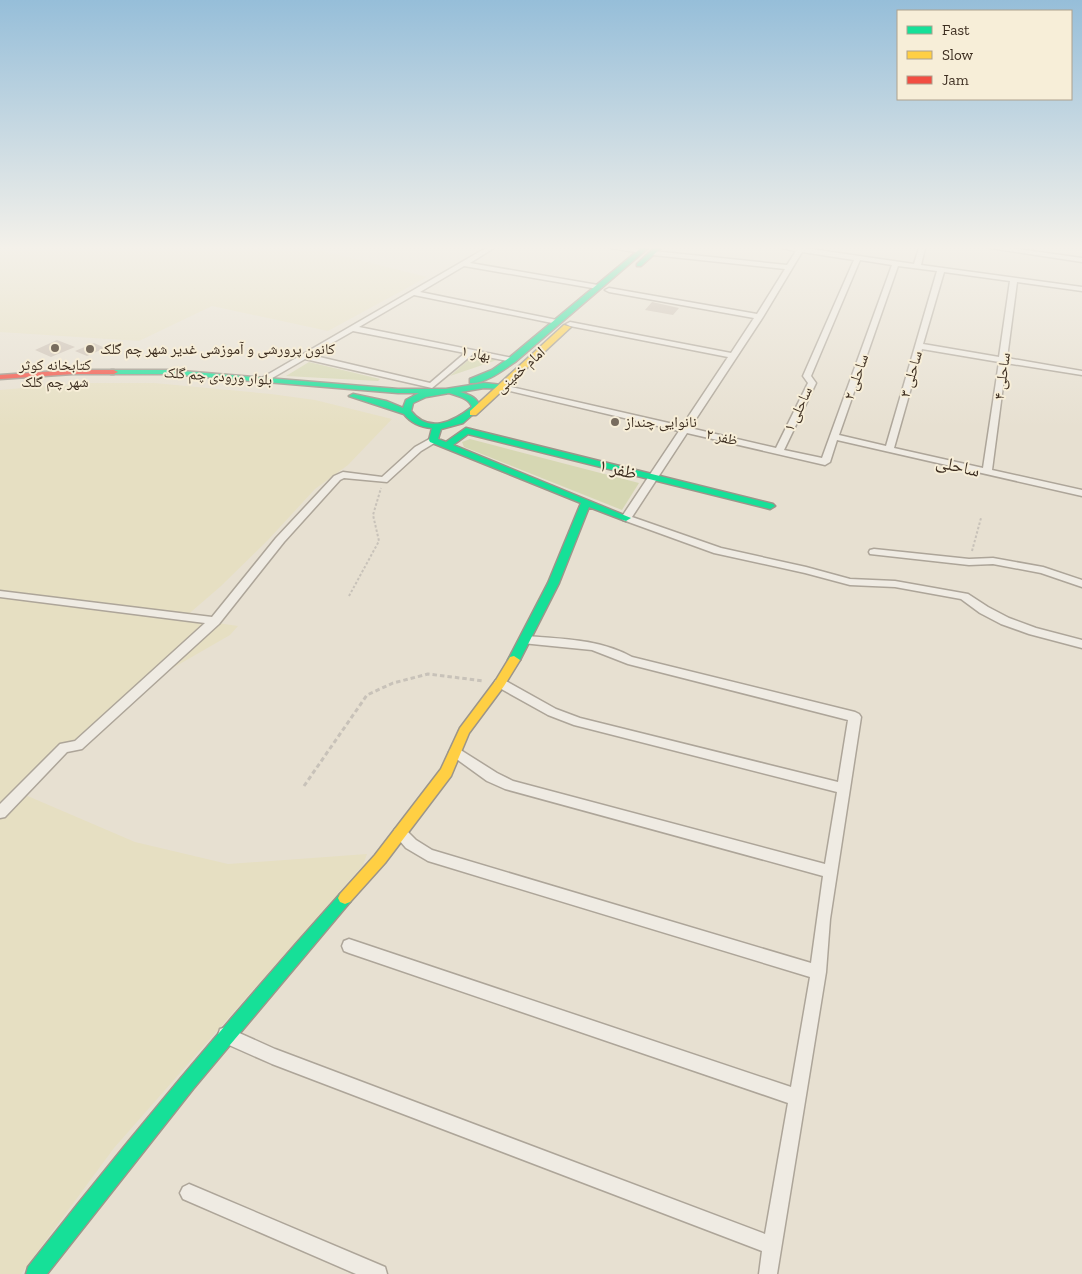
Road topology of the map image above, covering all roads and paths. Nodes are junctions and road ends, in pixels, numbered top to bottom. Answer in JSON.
{"nodes":[{"id":1,"x":388,"y":307,"type":"edge"},
{"id":2,"x":485,"y":307,"type":"edge"},
{"id":3,"x":577,"y":307,"type":"edge"},
{"id":4,"x":586,"y":307,"type":"edge"},
{"id":5,"x":708,"y":307,"type":"edge"},
{"id":6,"x":765,"y":307,"type":"edge"},
{"id":7,"x":838,"y":307,"type":"edge"},
{"id":8,"x":880,"y":307,"type":"edge"},
{"id":9,"x":930,"y":307,"type":"edge"},
{"id":10,"x":1011,"y":307,"type":"edge"},
{"id":11,"x":759,"y":317,"type":"junction"},
{"id":12,"x":557,"y":322,"type":"junction"},
{"id":13,"x":570,"y":324,"type":"junction"},
{"id":14,"x":352,"y":328,"type":"junction"},
{"id":15,"x":919,"y":346,"type":"junction"},
{"id":16,"x":471,"y":352,"type":"junction"},
{"id":17,"x":303,"y":356,"type":"junction"},
{"id":18,"x":733,"y":356,"type":"junction"},
{"id":19,"x":512,"y":360,"type":"junction"},
{"id":20,"x":1004,"y":360,"type":"junction"},
{"id":21,"x":1082,"y":373,"type":"edge"},
{"id":22,"x":0,"y":378,"type":"edge"},
{"id":23,"x":264,"y":379,"type":"junction"},
{"id":24,"x":502,"y":386,"type":"junction"},
{"id":25,"x":436,"y":391,"type":"junction"},
{"id":26,"x":368,"y":393,"type":"junction"},
{"id":27,"x":406,"y":412,"type":"junction"},
{"id":28,"x":473,"y":413,"type":"junction"},
{"id":29,"x":437,"y":426,"type":"junction"},
{"id":30,"x":462,"y":427,"type":"junction"},
{"id":31,"x":685,"y":429,"type":"junction"},
{"id":32,"x":834,"y":437,"type":"junction"},
{"id":33,"x":433,"y":440,"type":"junction"},
{"id":34,"x":447,"y":446,"type":"junction"},
{"id":35,"x":889,"y":450,"type":"junction"},
{"id":36,"x":778,"y":451,"type":"junction"},
{"id":37,"x":826,"y":462,"type":"joint"},
{"id":38,"x":987,"y":472,"type":"junction"},
{"id":39,"x":652,"y":478,"type":"junction"},
{"id":40,"x":384,"y":480,"type":"junction"},
{"id":41,"x":1082,"y":493,"type":"edge"},
{"id":42,"x":586,"y":503,"type":"junction"},
{"id":43,"x":770,"y":506,"type":"dead end"},
{"id":44,"x":626,"y":518,"type":"junction"},
{"id":45,"x":981,"y":518,"type":"dead end"},
{"id":46,"x":874,"y":552,"type":"dead end"},
{"id":47,"x":970,"y":562,"type":"junction"},
{"id":48,"x":1082,"y":584,"type":"edge"},
{"id":49,"x":0,"y":594,"type":"edge"},
{"id":50,"x":349,"y":596,"type":"dead end"},
{"id":51,"x":215,"y":621,"type":"junction"},
{"id":52,"x":526,"y":640,"type":"junction"},
{"id":53,"x":1082,"y":644,"type":"edge"},
{"id":54,"x":500,"y":683,"type":"junction"},
{"id":55,"x":455,"y":752,"type":"junction"},
{"id":56,"x":304,"y":786,"type":"dead end"},
{"id":57,"x":844,"y":789,"type":"junction"},
{"id":58,"x":0,"y":813,"type":"edge"},
{"id":59,"x":400,"y":833,"type":"junction"},
{"id":60,"x":830,"y":872,"type":"junction"},
{"id":61,"x":349,"y":946,"type":"dead end"},
{"id":62,"x":818,"y":972,"type":"junction"},
{"id":63,"x":226,"y":1035,"type":"junction"},
{"id":64,"x":798,"y":1098,"type":"junction"},
{"id":65,"x":189,"y":1193,"type":"dead end"},
{"id":66,"x":773,"y":1246,"type":"junction"},
{"id":67,"x":35,"y":1274,"type":"edge"},
{"id":68,"x":378,"y":1274,"type":"edge"},
{"id":69,"x":768,"y":1274,"type":"edge"}],
"edges":[{"from":1,"to":14,"type":"street"},
{"from":2,"to":12,"type":"street"},
{"from":3,"to":12,"type":"street","name":"امام خمینی"},
{"from":4,"to":13,"type":"street","name":"امام خمینی"},
{"from":5,"to":11,"type":"street"},
{"from":6,"to":11,"type":"street"},
{"from":7,"to":36,"type":"street","name":"ساحلی ۱"},
{"from":8,"to":32,"type":"street","name":"ساحلی ۲"},
{"from":9,"to":15,"type":"street","name":"ساحلی ۳"},
{"from":10,"to":20,"type":"street","name":"ساحلی ۴"},
{"from":11,"to":18,"type":"street"},
{"from":12,"to":19,"type":"street","name":"امام خمینی"},
{"from":13,"to":18,"type":"street"},
{"from":13,"to":24,"type":"street","name":"امام خمینی"},
{"from":14,"to":16,"type":"street","name":"بهار ۱"},
{"from":14,"to":17,"type":"street"},
{"from":15,"to":20,"type":"street"},
{"from":15,"to":35,"type":"street","name":"ساحلی ۳"},
{"from":16,"to":17,"type":"street"},
{"from":16,"to":19,"type":"street","name":"بهار ۱"},
{"from":17,"to":23,"type":"street"},
{"from":18,"to":31,"type":"street"},
{"from":19,"to":25,"type":"street","name":"امام خمینی"},
{"from":20,"to":21,"type":"street"},
{"from":20,"to":38,"type":"street","name":"ساحلی ۴"},
{"from":22,"to":23,"type":"street","name":"بلوار ورودی چم گلک"},
{"from":22,"to":26,"type":"street","name":"بلوار ورودی چم گلک"},
{"from":23,"to":26,"type":"street","name":"بلوار ورودی چم گلک"},
{"from":24,"to":25,"type":"street"},
{"from":24,"to":28,"type":"street","name":"امام خمینی"},
{"from":24,"to":31,"type":"street","name":"ظفر ۲"},
{"from":25,"to":26,"type":"street","name":"بلوار ورودی چم گلک"},
{"from":25,"to":27,"type":"street"},
{"from":25,"to":28,"type":"street"},
{"from":26,"to":27,"type":"street","name":"بلوار ورودی چم گلک"},
{"from":27,"to":29,"type":"street","name":"بلوار ورودی چم گلک"},
{"from":28,"to":30,"type":"street","name":"امام خمینی"},
{"from":29,"to":30,"type":"street"},
{"from":29,"to":33,"type":"street"},
{"from":30,"to":34,"type":"street","name":"امام خمینی"},
{"from":30,"to":39,"type":"street","name":"ظفر ۱"},
{"from":31,"to":36,"type":"street","name":"ظفر ۲"},
{"from":31,"to":39,"type":"street"},
{"from":32,"to":35,"type":"street","name":"ساحلی"},
{"from":32,"to":37,"type":"street","name":"ساحلی ۲"},
{"from":33,"to":34,"type":"street"},
{"from":33,"to":40,"type":"street"},
{"from":34,"to":42,"type":"street"},
{"from":35,"to":38,"type":"street","name":"ساحلی"},
{"from":36,"to":37,"type":"street","name":"ظفر ۲"},
{"from":38,"to":41,"type":"street","name":"ساحلی"},
{"from":39,"to":43,"type":"street","name":"ظفر ۱"},
{"from":39,"to":44,"type":"street"},
{"from":40,"to":50,"type":"path"},
{"from":40,"to":51,"type":"street"},
{"from":42,"to":44,"type":"street"},
{"from":42,"to":52,"type":"street"},
{"from":44,"to":53,"type":"street"},
{"from":45,"to":47,"type":"path"},
{"from":46,"to":47,"type":"street"},
{"from":47,"to":48,"type":"street"},
{"from":49,"to":51,"type":"street"},
{"from":51,"to":58,"type":"street"},
{"from":52,"to":54,"type":"street"},
{"from":52,"to":57,"type":"street"},
{"from":54,"to":55,"type":"street"},
{"from":54,"to":56,"type":"path"},
{"from":54,"to":57,"type":"street"},
{"from":55,"to":59,"type":"street"},
{"from":55,"to":60,"type":"street"},
{"from":57,"to":60,"type":"street"},
{"from":59,"to":62,"type":"street"},
{"from":59,"to":63,"type":"street"},
{"from":60,"to":62,"type":"street"},
{"from":61,"to":64,"type":"street"},
{"from":62,"to":64,"type":"street"},
{"from":63,"to":66,"type":"street"},
{"from":63,"to":67,"type":"street"},
{"from":64,"to":66,"type":"street"},
{"from":65,"to":68,"type":"street"},
{"from":66,"to":69,"type":"street"}]}
